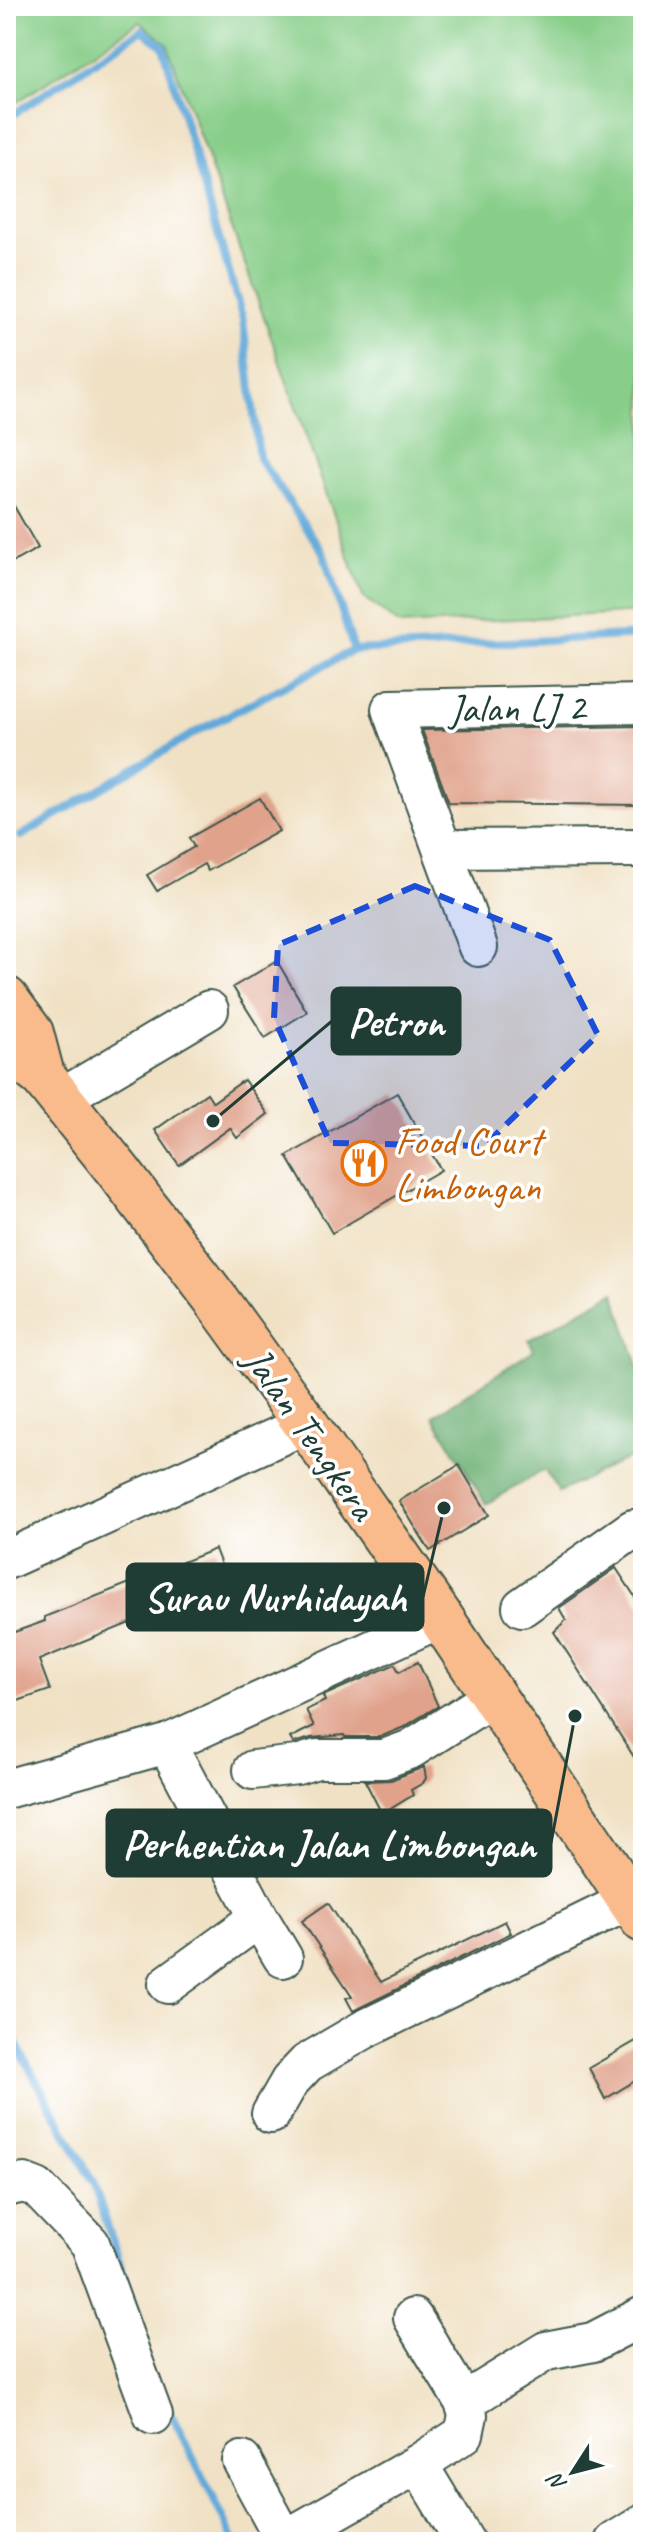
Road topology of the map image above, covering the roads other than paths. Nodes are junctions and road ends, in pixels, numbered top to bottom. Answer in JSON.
{"nodes":[{"id":1,"x":643,"y":704,"type":"edge"},
{"id":2,"x":643,"y":848,"type":"edge"},
{"id":3,"x":444,"y":849,"type":"junction"},
{"id":4,"x":478,"y":947,"type":"dead end"},
{"id":5,"x":6,"y":999,"type":"edge"},
{"id":6,"x":209,"y":1010,"type":"dead end"},
{"id":7,"x":6,"y":1047,"type":"edge"},
{"id":8,"x":51,"y":1088,"type":"junction"},
{"id":9,"x":306,"y":1424,"type":"junction"},
{"id":10,"x":643,"y":1535,"type":"edge"},
{"id":11,"x":6,"y":1560,"type":"edge"},
{"id":12,"x":522,"y":1607,"type":"dead end"},
{"id":13,"x":441,"y":1618,"type":"junction"},
{"id":14,"x":494,"y":1696,"type":"junction"},
{"id":15,"x":167,"y":1744,"type":"junction"},
{"id":16,"x":253,"y":1770,"type":"dead end"},
{"id":17,"x":6,"y":1789,"type":"edge"},
{"id":18,"x":637,"y":1910,"type":"edge"},
{"id":19,"x":259,"y":1918,"type":"junction"},
{"id":20,"x":283,"y":1958,"type":"dead end"},
{"id":21,"x":168,"y":1984,"type":"dead end"},
{"id":22,"x":271,"y":2114,"type":"dead end"},
{"id":23,"x":6,"y":2187,"type":"edge"},
{"id":24,"x":643,"y":2316,"type":"edge"},
{"id":25,"x":413,"y":2318,"type":"dead end"},
{"id":26,"x":464,"y":2402,"type":"junction"},
{"id":27,"x":153,"y":2415,"type":"dead end"},
{"id":28,"x":242,"y":2461,"type":"dead end"},
{"id":29,"x":418,"y":2464,"type":"junction"},
{"id":30,"x":643,"y":2524,"type":"edge"},
{"id":31,"x":284,"y":2541,"type":"edge"},
{"id":32,"x":465,"y":2542,"type":"edge"},
{"id":33,"x":614,"y":2542,"type":"edge"}],
"edges":[{"from":1,"to":3,"type":"street","name":"Jalan LJ 2"},
{"from":2,"to":3,"type":"street"},
{"from":3,"to":4,"type":"street"},
{"from":5,"to":8,"type":"main road","name":"Jalan Tengkera"},
{"from":6,"to":8,"type":"street"},
{"from":7,"to":8,"type":"main road","name":"Jalan Tengkera"},
{"from":8,"to":9,"type":"main road","name":"Jalan Tengkera"},
{"from":9,"to":11,"type":"street"},
{"from":9,"to":13,"type":"main road","name":"Jalan Tengkera"},
{"from":10,"to":12,"type":"street"},
{"from":13,"to":14,"type":"main road","name":"Jalan Tengkera"},
{"from":13,"to":15,"type":"street"},
{"from":14,"to":16,"type":"street"},
{"from":14,"to":18,"type":"main road","name":"Jalan Tengkera"},
{"from":15,"to":17,"type":"street"},
{"from":15,"to":19,"type":"street"},
{"from":18,"to":22,"type":"street"},
{"from":19,"to":20,"type":"street"},
{"from":19,"to":21,"type":"street"},
{"from":23,"to":27,"type":"street"},
{"from":24,"to":26,"type":"street"},
{"from":25,"to":26,"type":"street"},
{"from":26,"to":29,"type":"street"},
{"from":28,"to":31,"type":"street"},
{"from":29,"to":31,"type":"street"},
{"from":29,"to":32,"type":"street"},
{"from":30,"to":33,"type":"street"}]}
